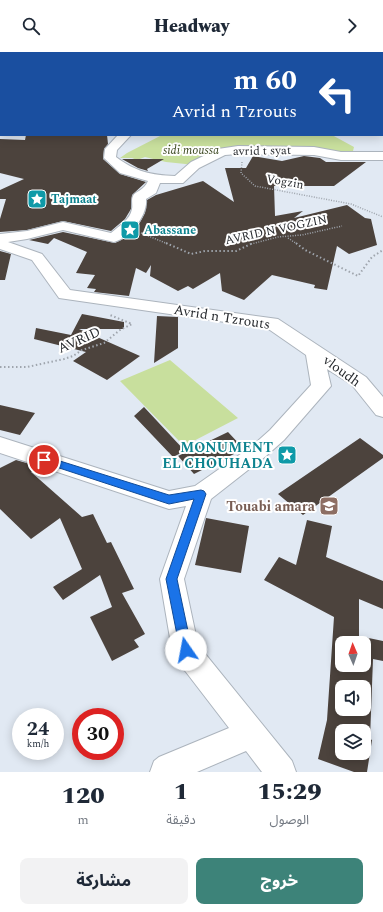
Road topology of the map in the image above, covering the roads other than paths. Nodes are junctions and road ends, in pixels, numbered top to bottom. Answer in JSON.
{"nodes":[{"id":1,"x":124,"y":136,"type":"edge"},
{"id":2,"x":383,"y":156,"type":"edge"},
{"id":3,"x":155,"y":179,"type":"junction"},
{"id":4,"x":0,"y":238,"type":"edge"},
{"id":5,"x":0,"y":244,"type":"edge"},
{"id":6,"x":315,"y":352,"type":"junction"},
{"id":7,"x":383,"y":410,"type":"edge"},
{"id":8,"x":0,"y":446,"type":"edge"},
{"id":9,"x":201,"y":494,"type":"junction"},
{"id":10,"x":251,"y":734,"type":"junction"},
{"id":11,"x":165,"y":772,"type":"edge"},
{"id":12,"x":281,"y":772,"type":"edge"}],
"edges":[{"from":1,"to":3,"type":"street","name":"avrid t syat"},
{"from":2,"to":3,"type":"street","name":"avrid t syat"},
{"from":3,"to":4,"type":"street"},
{"from":5,"to":6,"type":"street","name":"Avrid n Tzrouts"},
{"from":6,"to":7,"type":"street","name":"vloudh"},
{"from":6,"to":9,"type":"street"},
{"from":8,"to":9,"type":"street"},
{"from":9,"to":10,"type":"street"},
{"from":10,"to":11,"type":"street"},
{"from":10,"to":12,"type":"street"}]}
